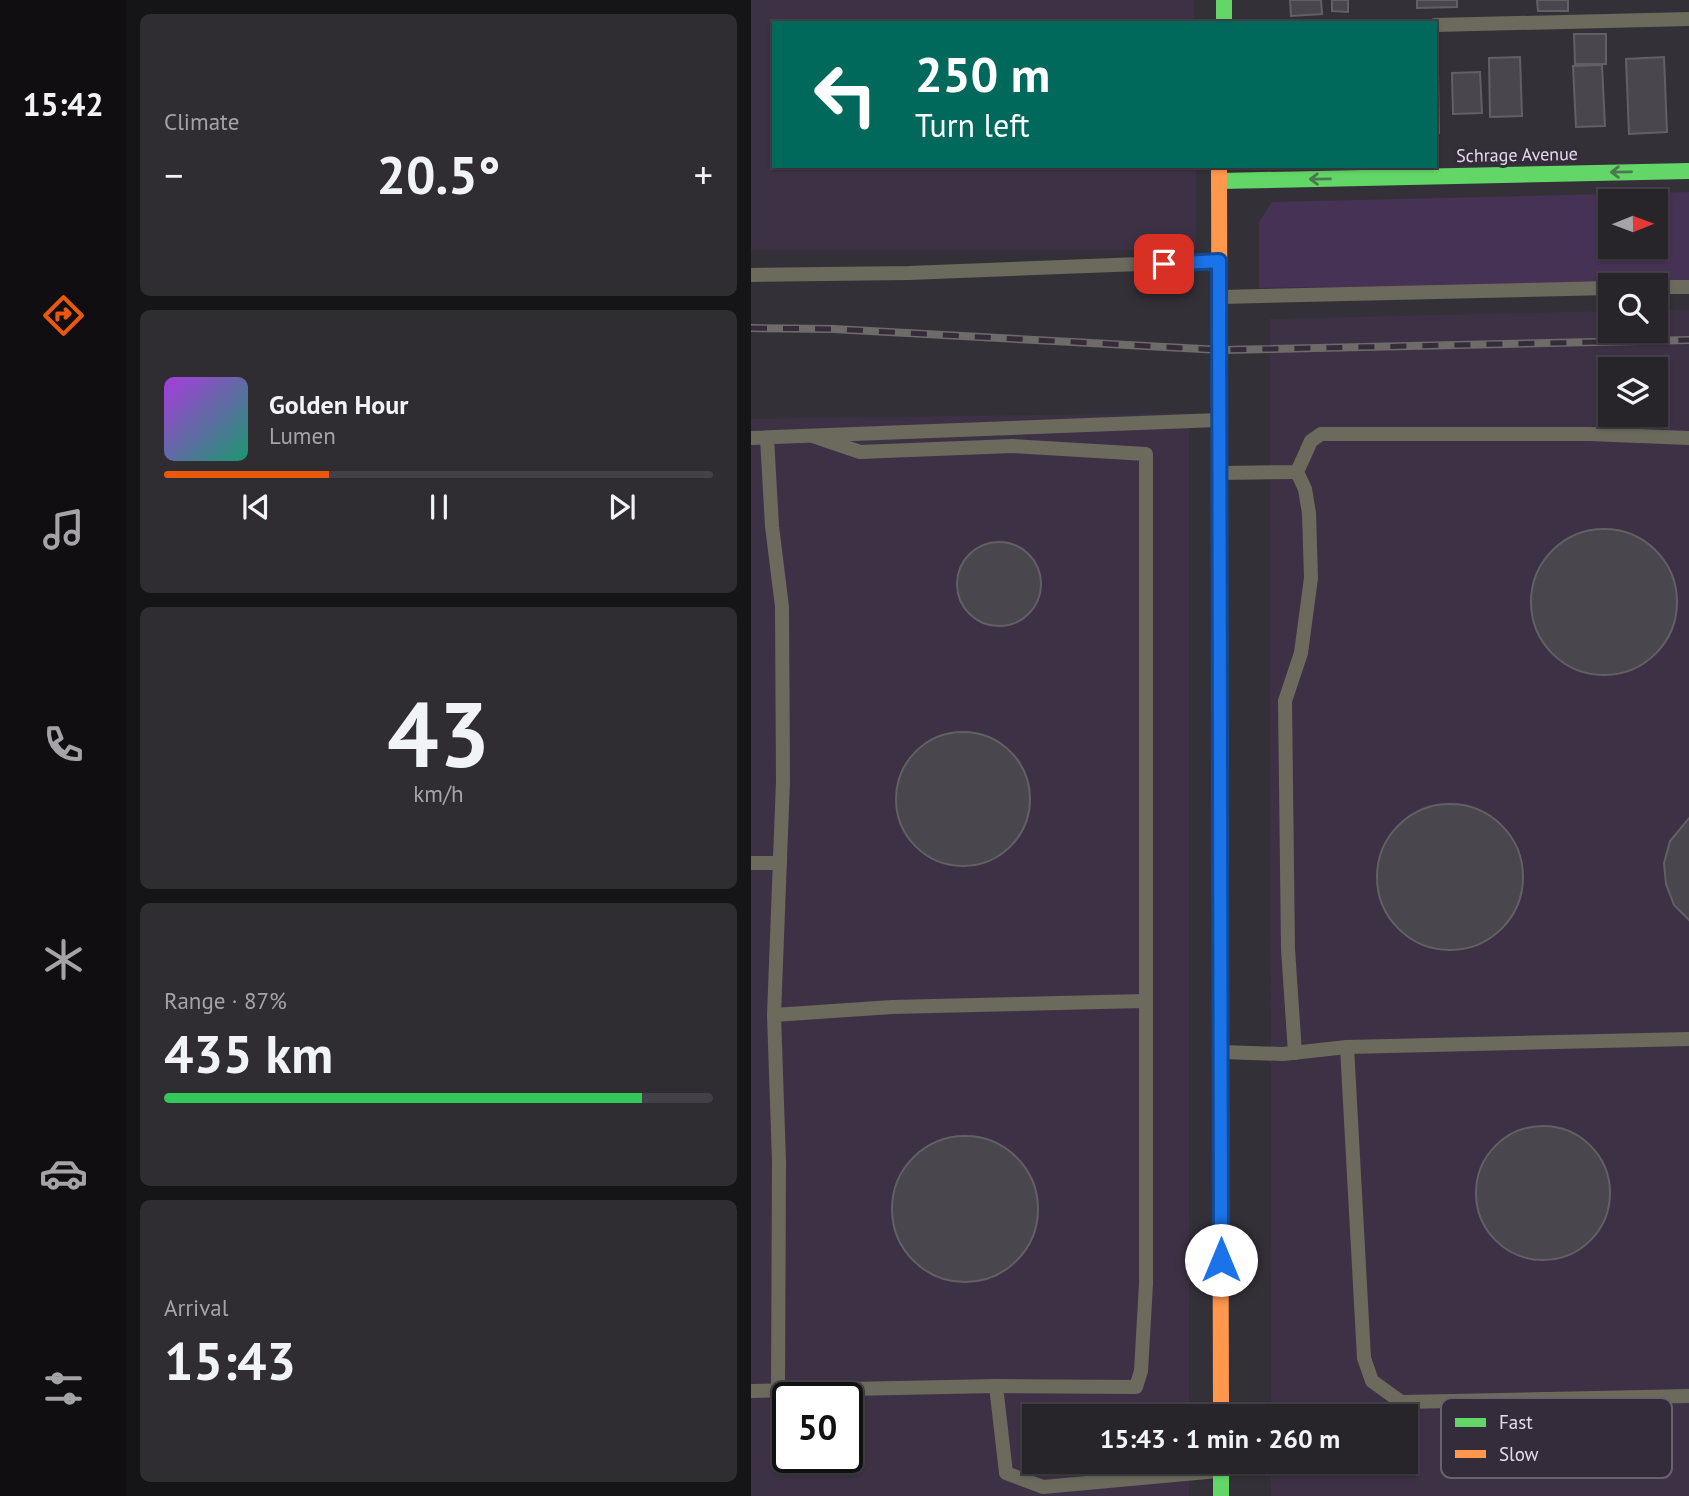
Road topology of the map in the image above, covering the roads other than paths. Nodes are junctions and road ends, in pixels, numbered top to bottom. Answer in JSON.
{"nodes":[{"id":1,"x":1225,"y":0,"type":"edge"},
{"id":2,"x":1689,"y":19,"type":"edge"},
{"id":3,"x":1224,"y":21,"type":"edge"},
{"id":4,"x":1437,"y":25,"type":"edge"},
{"id":5,"x":1689,"y":171,"type":"edge"},
{"id":6,"x":1219,"y":174,"type":"edge"},
{"id":7,"x":1219,"y":261,"type":"junction"},
{"id":8,"x":751,"y":275,"type":"edge"},
{"id":9,"x":1689,"y":287,"type":"edge"},
{"id":10,"x":1598,"y":288,"type":"edge"},
{"id":11,"x":1668,"y":288,"type":"edge"},
{"id":12,"x":1219,"y":297,"type":"junction"},
{"id":13,"x":1219,"y":420,"type":"junction"},
{"id":14,"x":813,"y":436,"type":"junction"},
{"id":15,"x":751,"y":438,"type":"edge"},
{"id":16,"x":767,"y":438,"type":"junction"},
{"id":17,"x":1689,"y":438,"type":"edge"},
{"id":18,"x":1297,"y":472,"type":"junction"},
{"id":19,"x":1219,"y":473,"type":"junction"},
{"id":20,"x":751,"y":863,"type":"edge"},
{"id":21,"x":780,"y":863,"type":"junction"},
{"id":22,"x":1144,"y":1001,"type":"junction"},
{"id":23,"x":774,"y":1016,"type":"junction"},
{"id":24,"x":1689,"y":1039,"type":"edge"},
{"id":25,"x":1347,"y":1047,"type":"junction"},
{"id":26,"x":1220,"y":1052,"type":"junction"},
{"id":27,"x":1295,"y":1053,"type":"junction"},
{"id":28,"x":778,"y":1382,"type":"edge"},
{"id":29,"x":996,"y":1386,"type":"junction"},
{"id":30,"x":863,"y":1389,"type":"edge"},
{"id":31,"x":751,"y":1391,"type":"edge"},
{"id":32,"x":772,"y":1391,"type":"edge"},
{"id":33,"x":1689,"y":1396,"type":"edge"},
{"id":34,"x":1593,"y":1398,"type":"edge"},
{"id":35,"x":1441,"y":1401,"type":"edge"},
{"id":36,"x":1221,"y":1404,"type":"edge"},
{"id":37,"x":1153,"y":1474,"type":"edge"},
{"id":38,"x":1221,"y":1474,"type":"edge"},
{"id":39,"x":1221,"y":1496,"type":"edge"}],
"edges":[{"from":1,"to":3,"type":"main road"},
{"from":2,"to":4,"type":"lane"},
{"from":5,"to":6,"type":"main road","name":"Schrage Avenue","one_way":true},
{"from":6,"to":7,"type":"main road"},
{"from":7,"to":8,"type":"lane"},
{"from":7,"to":12,"type":"main road"},
{"from":9,"to":11,"type":"lane"},
{"from":10,"to":12,"type":"lane"},
{"from":12,"to":13,"type":"main road"},
{"from":13,"to":14,"type":"lane"},
{"from":13,"to":19,"type":"main road"},
{"from":14,"to":16,"type":"lane"},
{"from":14,"to":22,"type":"lane"},
{"from":15,"to":16,"type":"lane"},
{"from":16,"to":21,"type":"lane"},
{"from":17,"to":18,"type":"lane"},
{"from":18,"to":19,"type":"lane"},
{"from":18,"to":27,"type":"lane"},
{"from":19,"to":26,"type":"main road"},
{"from":20,"to":21,"type":"lane"},
{"from":21,"to":23,"type":"lane"},
{"from":22,"to":23,"type":"lane"},
{"from":22,"to":29,"type":"lane"},
{"from":23,"to":28,"type":"lane"},
{"from":24,"to":25,"type":"lane"},
{"from":25,"to":27,"type":"lane"},
{"from":25,"to":35,"type":"lane"},
{"from":26,"to":27,"type":"lane"},
{"from":26,"to":36,"type":"main road"},
{"from":29,"to":30,"type":"lane"},
{"from":29,"to":37,"type":"lane"},
{"from":31,"to":32,"type":"lane"},
{"from":33,"to":34,"type":"lane"},
{"from":38,"to":39,"type":"main road"}]}
